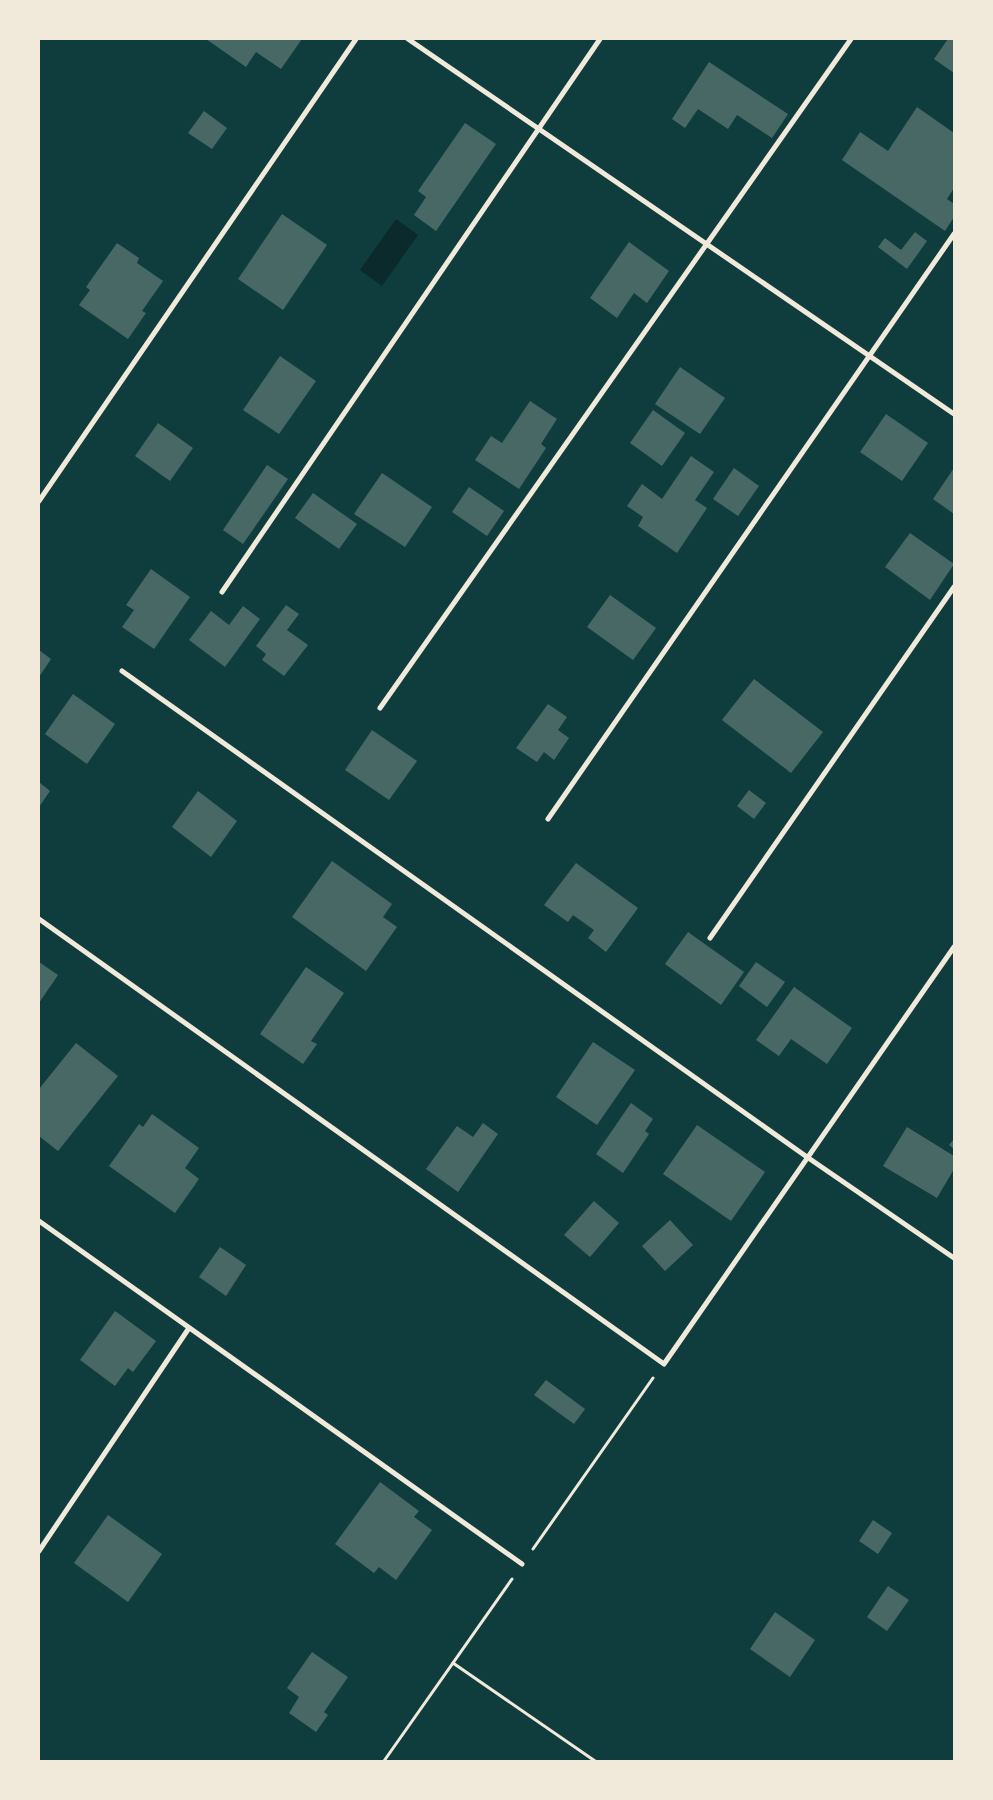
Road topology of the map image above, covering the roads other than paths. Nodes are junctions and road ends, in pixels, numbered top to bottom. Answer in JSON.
{"nodes":[{"id":1,"x":356,"y":39,"type":"edge"},
{"id":2,"x":408,"y":39,"type":"edge"},
{"id":3,"x":600,"y":39,"type":"edge"},
{"id":4,"x":851,"y":39,"type":"edge"},
{"id":5,"x":539,"y":129,"type":"junction"},
{"id":6,"x":954,"y":234,"type":"edge"},
{"id":7,"x":707,"y":244,"type":"junction"},
{"id":8,"x":870,"y":356,"type":"junction"},
{"id":9,"x":954,"y":414,"type":"edge"},
{"id":10,"x":39,"y":501,"type":"edge"},
{"id":11,"x":954,"y":586,"type":"edge"},
{"id":12,"x":222,"y":592,"type":"dead end"},
{"id":13,"x":122,"y":671,"type":"dead end"},
{"id":14,"x":380,"y":708,"type":"dead end"},
{"id":15,"x":548,"y":819,"type":"dead end"},
{"id":16,"x":39,"y":919,"type":"edge"},
{"id":17,"x":710,"y":938,"type":"dead end"},
{"id":18,"x":954,"y":947,"type":"edge"},
{"id":19,"x":807,"y":1158,"type":"junction"},
{"id":20,"x":39,"y":1221,"type":"edge"},
{"id":21,"x":954,"y":1258,"type":"edge"},
{"id":22,"x":189,"y":1328,"type":"junction"},
{"id":23,"x":39,"y":1551,"type":"edge"},
{"id":24,"x":522,"y":1564,"type":"dead end"}],
"edges":[{"from":1,"to":10,"type":"street"},
{"from":2,"to":5,"type":"street"},
{"from":3,"to":5,"type":"street"},
{"from":4,"to":7,"type":"street"},
{"from":5,"to":7,"type":"street"},
{"from":5,"to":12,"type":"street"},
{"from":6,"to":8,"type":"street"},
{"from":7,"to":8,"type":"street"},
{"from":7,"to":14,"type":"street"},
{"from":8,"to":9,"type":"street"},
{"from":8,"to":15,"type":"street"},
{"from":11,"to":17,"type":"street"},
{"from":13,"to":19,"type":"street"},
{"from":16,"to":19,"type":"street"},
{"from":18,"to":19,"type":"street"},
{"from":19,"to":21,"type":"street"},
{"from":20,"to":22,"type":"street"},
{"from":22,"to":23,"type":"street"},
{"from":22,"to":24,"type":"street"}]}
